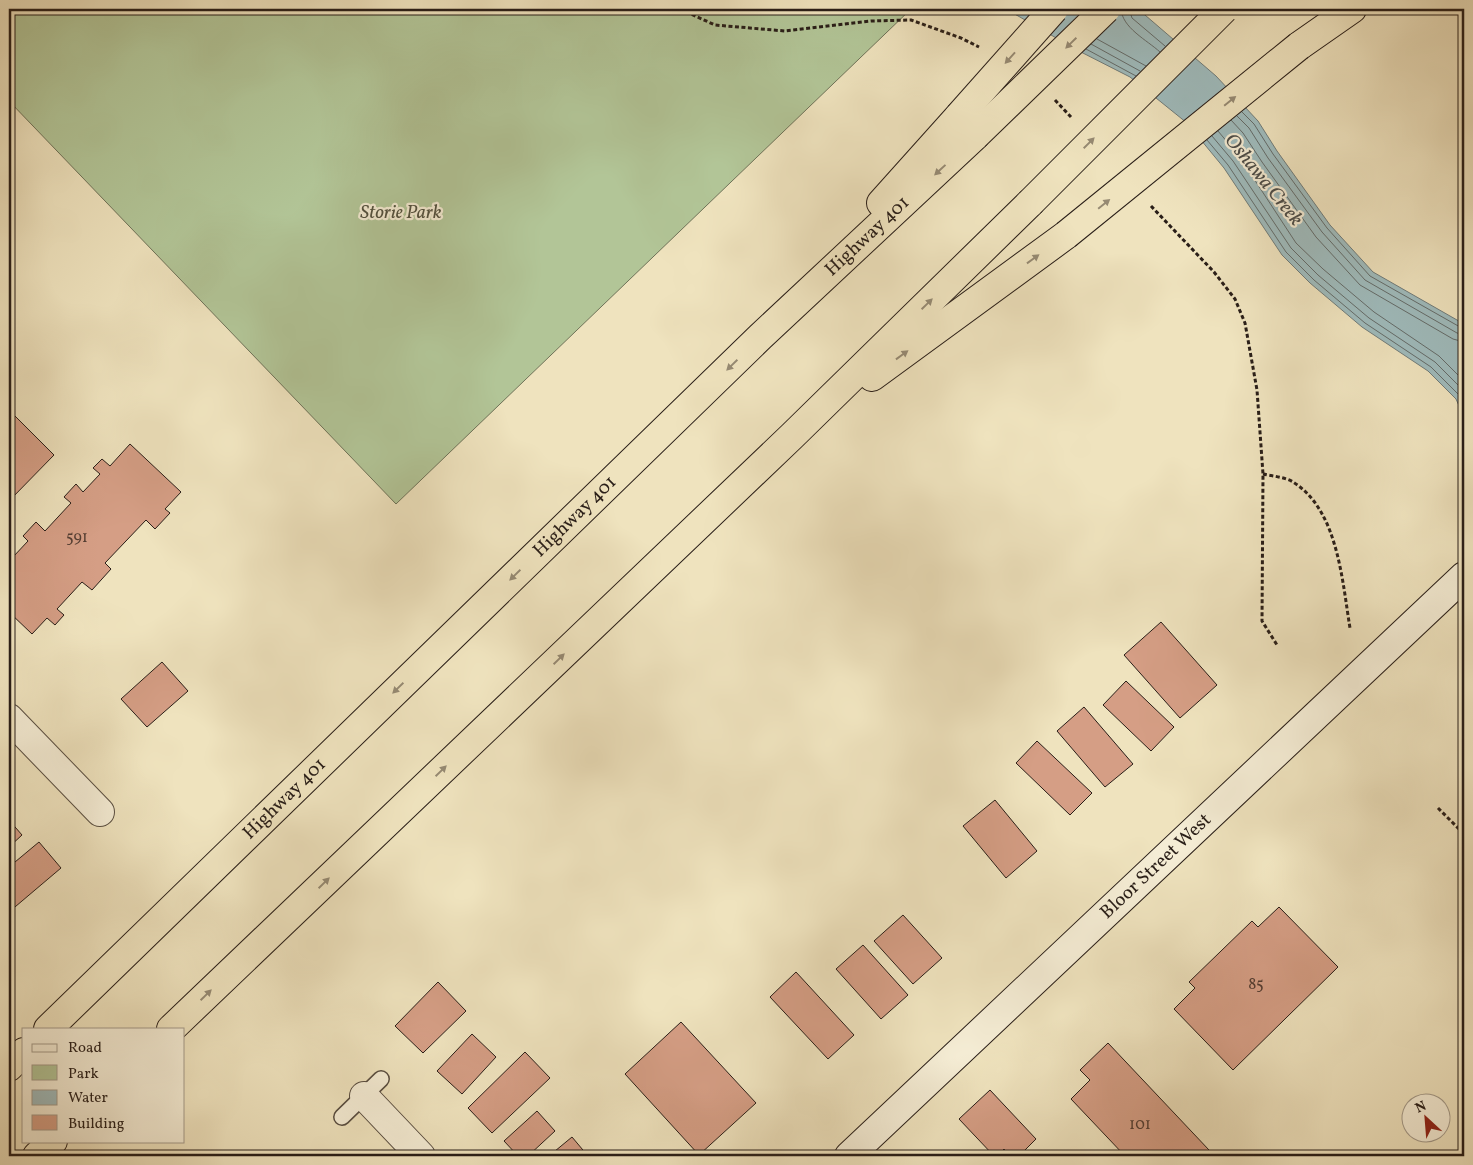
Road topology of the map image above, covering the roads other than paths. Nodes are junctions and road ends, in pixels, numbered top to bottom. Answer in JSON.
{"nodes":[{"id":1,"x":1054,"y":9,"type":"edge"},
{"id":2,"x":1106,"y":9,"type":"edge"},
{"id":3,"x":1224,"y":9,"type":"edge"},
{"id":4,"x":1352,"y":9,"type":"edge"},
{"id":5,"x":967,"y":126,"type":"junction"},
{"id":6,"x":792,"y":436,"type":"junction"},
{"id":7,"x":1464,"y":576,"type":"edge"},
{"id":8,"x":9,"y":718,"type":"edge"},
{"id":9,"x":100,"y":812,"type":"dead end"},
{"id":10,"x":49,"y":1028,"type":"edge"},
{"id":11,"x":172,"y":1028,"type":"edge"},
{"id":12,"x":22,"y":1054,"type":"edge"},
{"id":13,"x":9,"y":1066,"type":"edge"},
{"id":14,"x":372,"y":1088,"type":"joint"},
{"id":15,"x":342,"y":1117,"type":"dead end"},
{"id":16,"x":52,"y":1142,"type":"edge"},
{"id":17,"x":37,"y":1156,"type":"edge"},
{"id":18,"x":421,"y":1156,"type":"edge"},
{"id":19,"x":849,"y":1156,"type":"edge"}],
"edges":[{"from":1,"to":5,"type":"highway","one_way":true,"bridge":true},
{"from":2,"to":5,"type":"highway","name":"Highway 401","one_way":true,"bridge":true},
{"from":6,"to":3,"type":"highway","one_way":true,"bridge":true},
{"from":6,"to":4,"type":"highway","one_way":true,"bridge":true},
{"from":5,"to":10,"type":"highway","name":"Highway 401","one_way":true},
{"from":11,"to":6,"type":"highway","one_way":true},
{"from":7,"to":19,"type":"main road","name":"Bloor Street West"},
{"from":8,"to":9,"type":"main road"},
{"from":12,"to":13,"type":"highway"},
{"from":14,"to":15,"type":"lane"},
{"from":14,"to":18,"type":"main road"},
{"from":16,"to":17,"type":"highway"}]}
